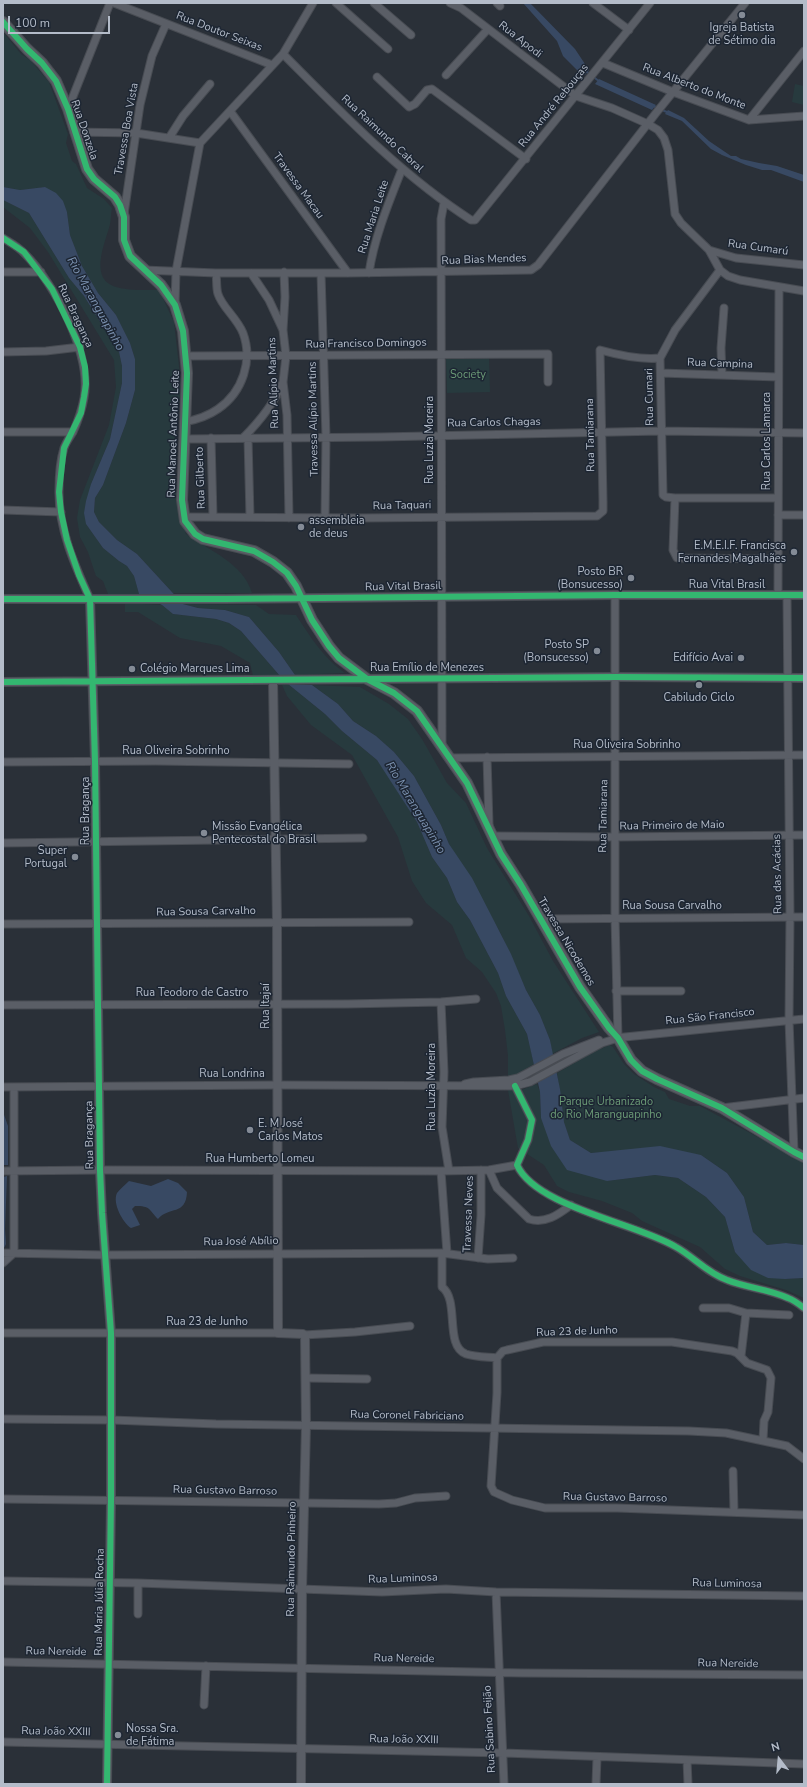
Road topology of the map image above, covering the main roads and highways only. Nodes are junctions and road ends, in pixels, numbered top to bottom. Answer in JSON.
{"nodes":[{"id":1,"x":3,"y":22,"type":"edge"},
{"id":2,"x":174,"y":305,"type":"joint"},
{"id":3,"x":184,"y":517,"type":"joint"},
{"id":4,"x":804,"y":1157,"type":"edge"}],
"edges":[{"from":1,"to":2,"type":"main road","name":"Rua Donzela"},
{"from":2,"to":3,"type":"main road","name":"Rua Manoel Antônio Leite"},
{"from":3,"to":4,"type":"main road","name":"Travessa Nicodemos"}]}
